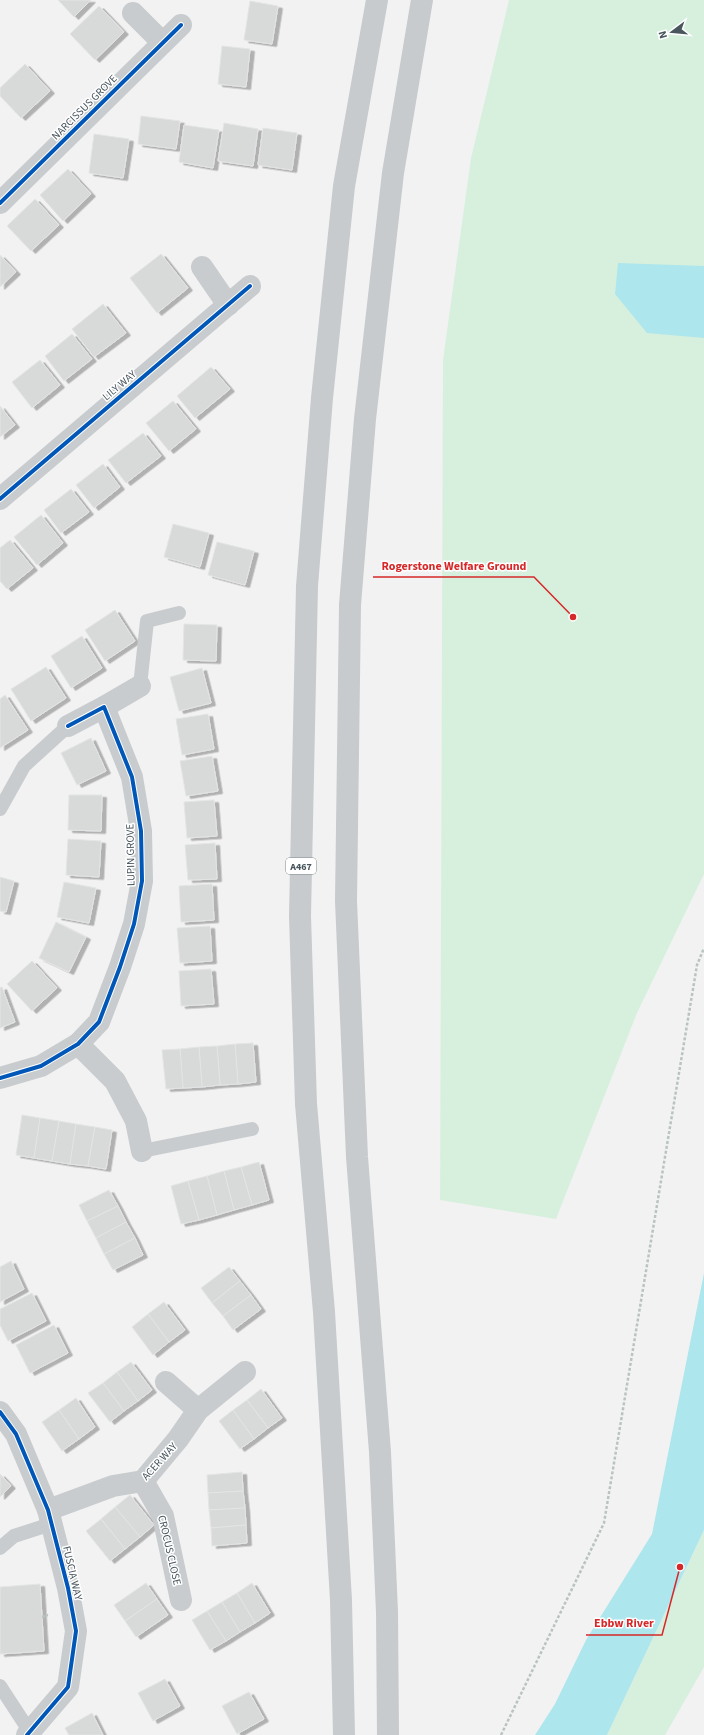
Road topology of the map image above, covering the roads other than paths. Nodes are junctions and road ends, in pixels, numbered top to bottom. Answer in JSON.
{"nodes":[{"id":1,"x":377,"y":0,"type":"edge"},
{"id":2,"x":422,"y":0,"type":"edge"},
{"id":3,"x":133,"y":13,"type":"dead end"},
{"id":4,"x":181,"y":25,"type":"dead end"},
{"id":5,"x":162,"y":42,"type":"junction"},
{"id":6,"x":0,"y":203,"type":"edge"},
{"id":7,"x":202,"y":267,"type":"dead end"},
{"id":8,"x":250,"y":286,"type":"dead end"},
{"id":9,"x":228,"y":304,"type":"junction"},
{"id":10,"x":0,"y":499,"type":"edge"},
{"id":11,"x":179,"y":613,"type":"dead end"},
{"id":12,"x":140,"y":686,"type":"joint"},
{"id":13,"x":104,"y":707,"type":"junction"},
{"id":14,"x":68,"y":726,"type":"joint"},
{"id":15,"x":0,"y":809,"type":"edge"},
{"id":16,"x":78,"y":1044,"type":"junction"},
{"id":17,"x":0,"y":1078,"type":"edge"},
{"id":18,"x":252,"y":1129,"type":"dead end"},
{"id":19,"x":142,"y":1151,"type":"joint"},
{"id":20,"x":245,"y":1372,"type":"dead end"},
{"id":21,"x":166,"y":1382,"type":"dead end"},
{"id":22,"x":198,"y":1410,"type":"junction"},
{"id":23,"x":0,"y":1412,"type":"edge"},
{"id":24,"x":143,"y":1481,"type":"junction"},
{"id":25,"x":50,"y":1517,"type":"junction"},
{"id":26,"x":0,"y":1548,"type":"edge"},
{"id":27,"x":181,"y":1600,"type":"dead end"},
{"id":28,"x":0,"y":1686,"type":"edge"},
{"id":29,"x":28,"y":1734,"type":"edge"},
{"id":30,"x":344,"y":1735,"type":"edge"},
{"id":31,"x":388,"y":1735,"type":"edge"}],
"edges":[{"from":1,"to":30,"type":"main road","number":"A467"},
{"from":2,"to":31,"type":"main road"},
{"from":3,"to":5,"type":"street"},
{"from":4,"to":5,"type":"street","name":"NARCISSUS GROVE"},
{"from":5,"to":6,"type":"street","name":"NARCISSUS GROVE"},
{"from":7,"to":9,"type":"street"},
{"from":8,"to":9,"type":"street","name":"LILY WAY"},
{"from":9,"to":10,"type":"street","name":"LILY WAY"},
{"from":11,"to":12,"type":"lane"},
{"from":12,"to":13,"type":"street"},
{"from":13,"to":14,"type":"street"},
{"from":13,"to":16,"type":"street","name":"LUPIN GROVE"},
{"from":14,"to":15,"type":"lane"},
{"from":16,"to":17,"type":"street","name":"LUPIN GROVE"},
{"from":16,"to":19,"type":"street"},
{"from":18,"to":19,"type":"lane"},
{"from":20,"to":22,"type":"street","name":"ACER WAY"},
{"from":21,"to":22,"type":"street"},
{"from":22,"to":24,"type":"street","name":"ACER WAY"},
{"from":23,"to":25,"type":"street","name":"FUSCIA WAY"},
{"from":24,"to":25,"type":"street","name":"ACER WAY"},
{"from":24,"to":27,"type":"street","name":"CROCUS CLOSE"},
{"from":25,"to":26,"type":"lane"},
{"from":25,"to":29,"type":"street","name":"FUSCIA WAY"},
{"from":28,"to":29,"type":"lane"}]}
